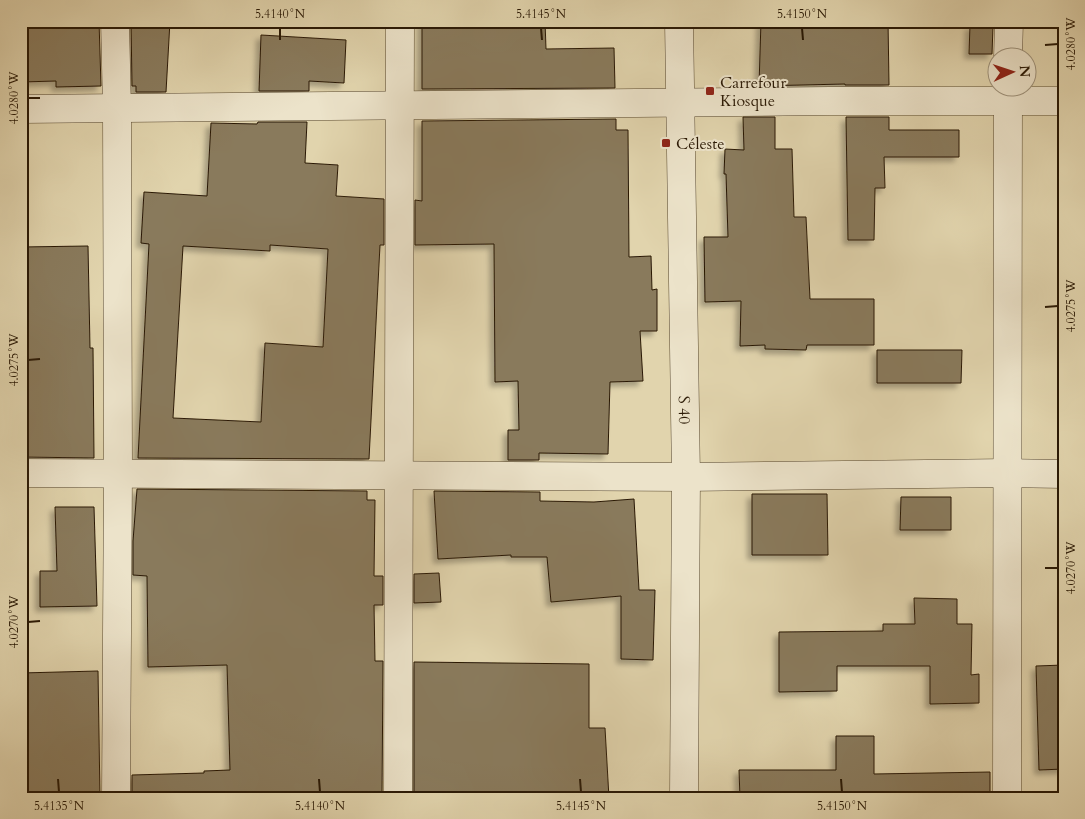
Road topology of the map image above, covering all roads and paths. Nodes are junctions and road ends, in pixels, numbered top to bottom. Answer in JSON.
{"nodes":[{"id":1,"x":115,"y":21,"type":"edge"},
{"id":2,"x":400,"y":21,"type":"edge"},
{"id":3,"x":679,"y":21,"type":"edge"},
{"id":4,"x":1009,"y":21,"type":"edge"},
{"id":5,"x":1008,"y":48,"type":"edge"},
{"id":6,"x":988,"y":95,"type":"edge"},
{"id":7,"x":1008,"y":98,"type":"edge"},
{"id":8,"x":1038,"y":98,"type":"edge"},
{"id":9,"x":1064,"y":101,"type":"edge"},
{"id":10,"x":679,"y":104,"type":"junction"},
{"id":11,"x":400,"y":106,"type":"junction"},
{"id":12,"x":21,"y":109,"type":"edge"},
{"id":13,"x":118,"y":109,"type":"junction"},
{"id":14,"x":21,"y":472,"type":"edge"},
{"id":15,"x":118,"y":472,"type":"junction"},
{"id":16,"x":1008,"y":472,"type":"junction"},
{"id":17,"x":1064,"y":474,"type":"edge"},
{"id":18,"x":399,"y":476,"type":"junction"},
{"id":19,"x":686,"y":477,"type":"junction"},
{"id":20,"x":116,"y":798,"type":"edge"},
{"id":21,"x":398,"y":798,"type":"edge"},
{"id":22,"x":684,"y":798,"type":"edge"},
{"id":23,"x":1007,"y":798,"type":"edge"}],
"edges":[{"from":1,"to":13,"type":"street"},
{"from":2,"to":11,"type":"street"},
{"from":3,"to":10,"type":"street","name":"S 40"},
{"from":4,"to":5,"type":"street"},
{"from":6,"to":10,"type":"street"},
{"from":7,"to":16,"type":"street"},
{"from":8,"to":9,"type":"street"},
{"from":10,"to":11,"type":"street"},
{"from":10,"to":19,"type":"street","name":"S 40"},
{"from":11,"to":13,"type":"street"},
{"from":11,"to":18,"type":"street"},
{"from":12,"to":13,"type":"street"},
{"from":13,"to":15,"type":"street"},
{"from":14,"to":15,"type":"street"},
{"from":15,"to":18,"type":"street"},
{"from":15,"to":20,"type":"street"},
{"from":16,"to":17,"type":"street"},
{"from":16,"to":19,"type":"street"},
{"from":16,"to":23,"type":"street"},
{"from":18,"to":19,"type":"street"},
{"from":18,"to":21,"type":"street"},
{"from":19,"to":22,"type":"street","name":"S 40"}]}
